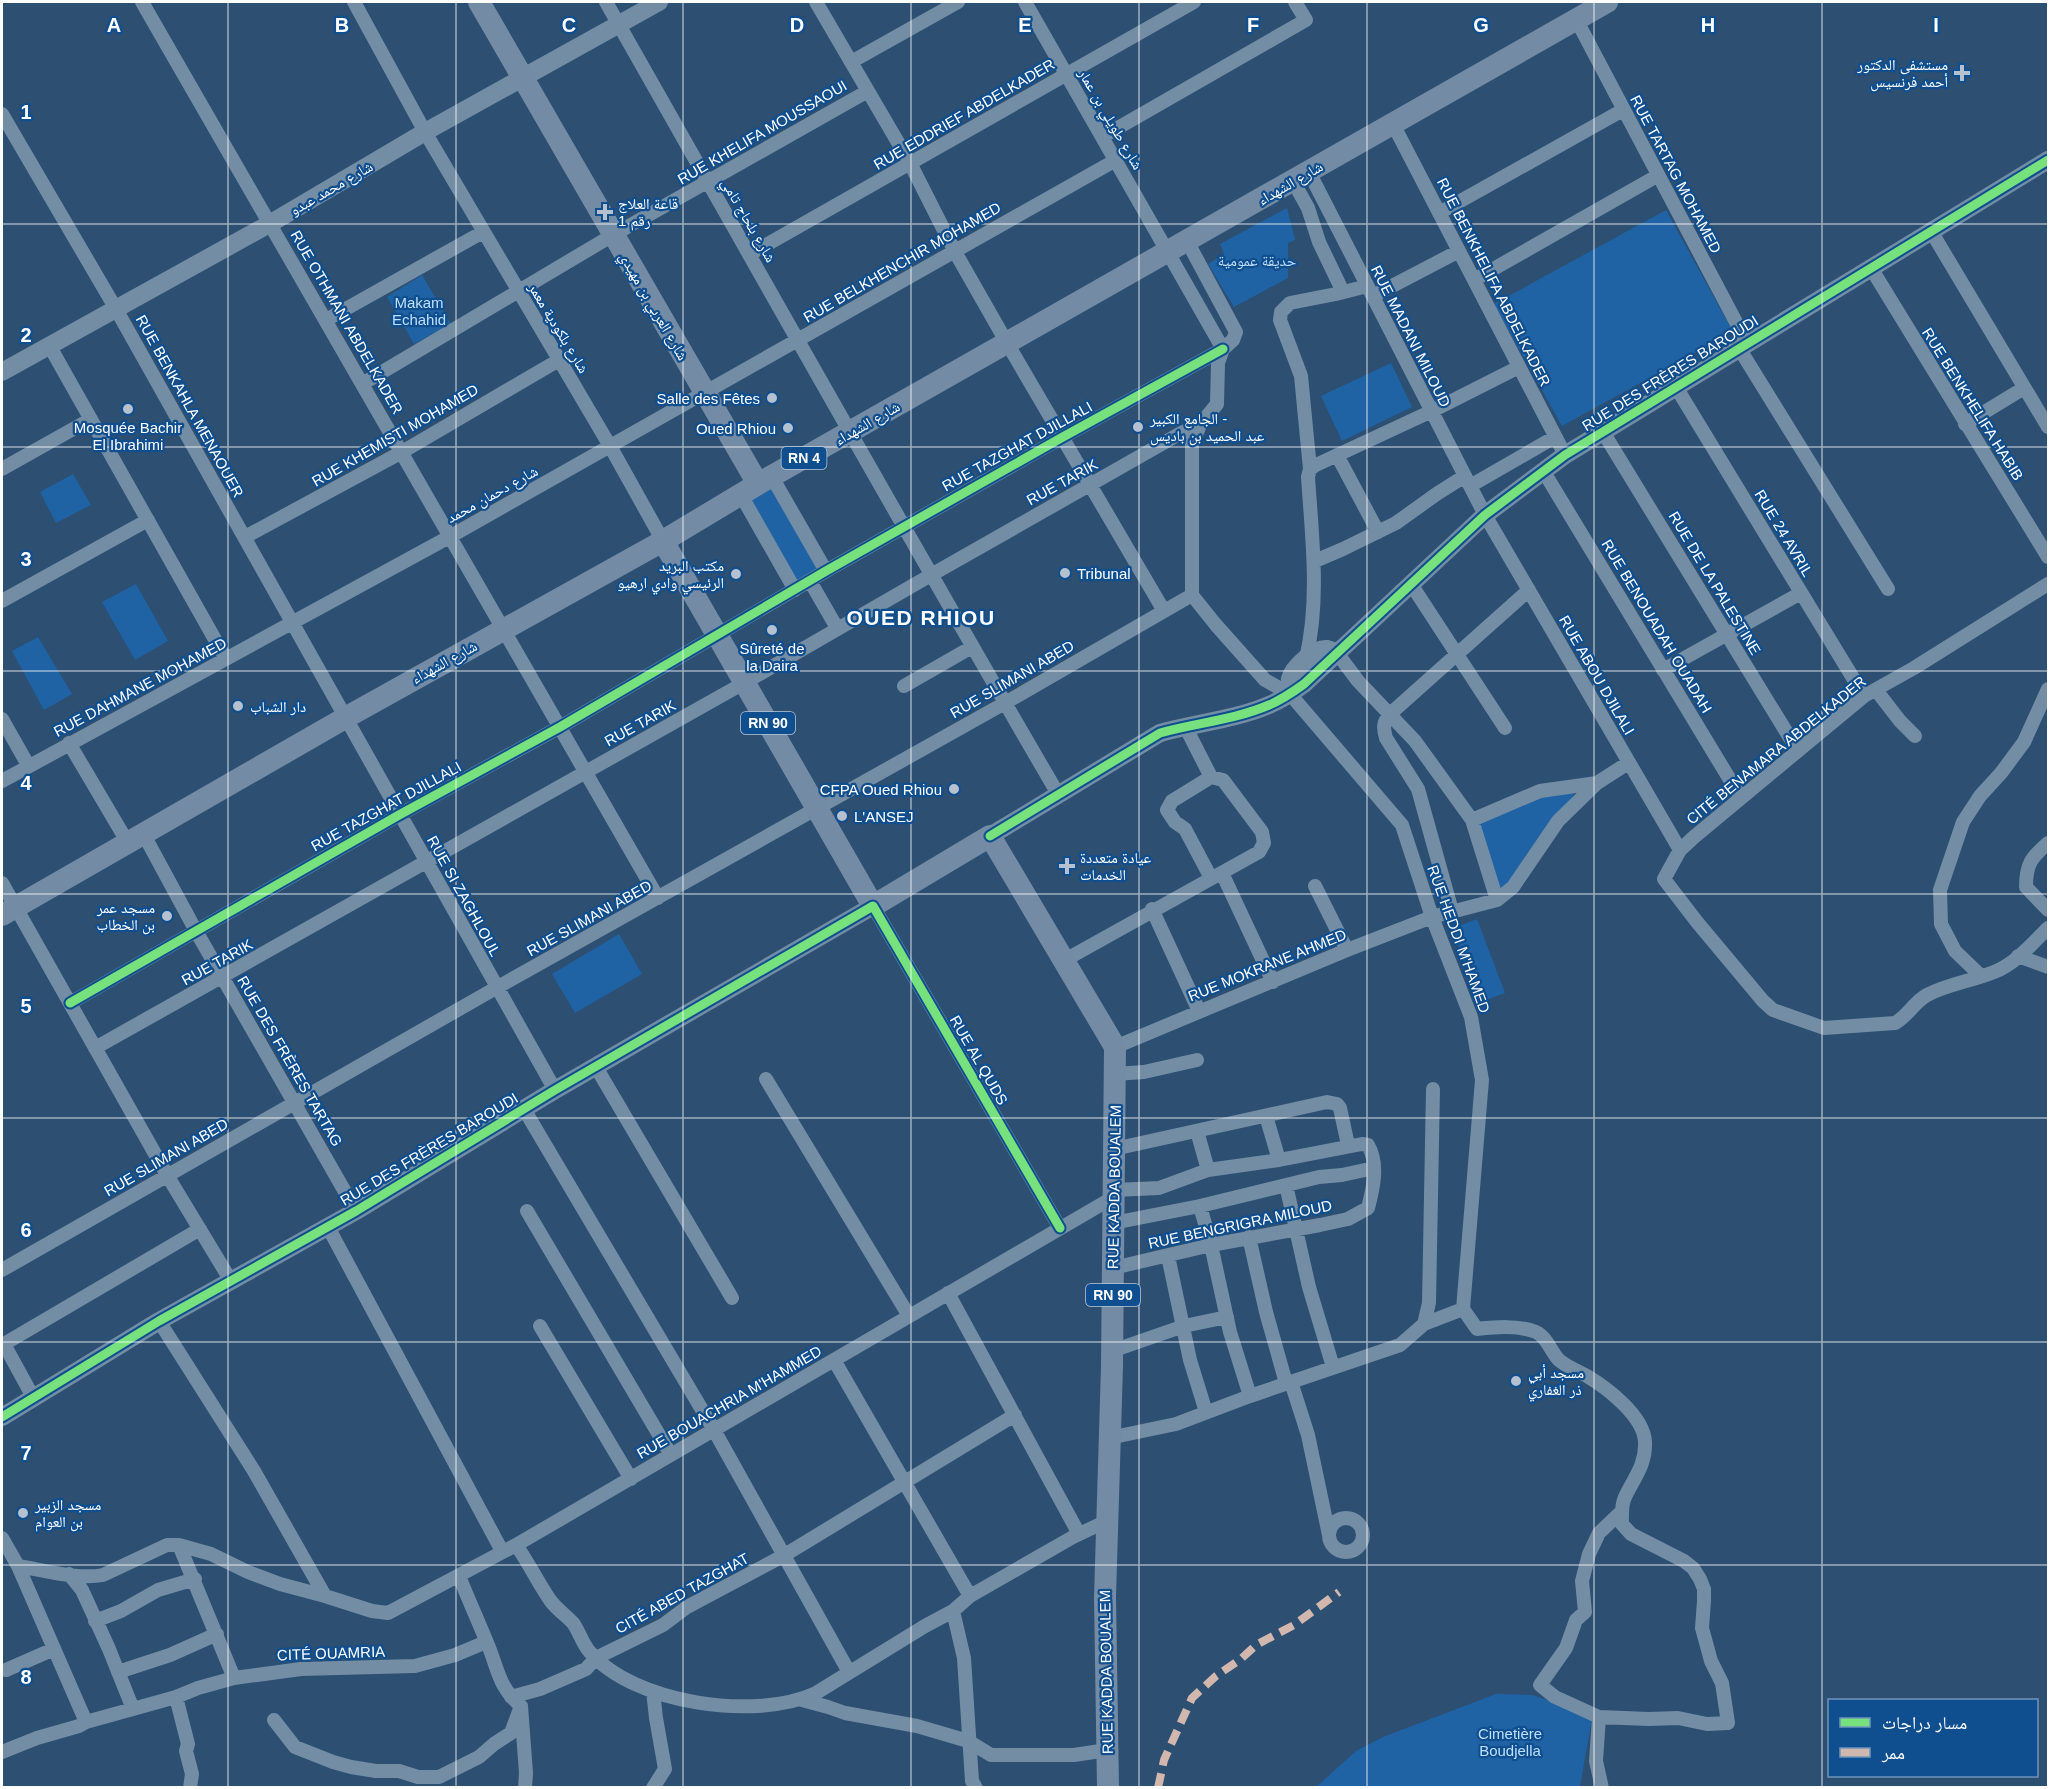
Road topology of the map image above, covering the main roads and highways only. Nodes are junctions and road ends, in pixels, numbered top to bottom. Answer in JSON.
{"nodes":[{"id":1,"x":479,"y":2,"type":"edge"},
{"id":2,"x":1607,"y":2,"type":"edge"},
{"id":3,"x":757,"y":485,"type":"junction"},
{"id":4,"x":663,"y":541,"type":"junction"},
{"id":5,"x":8,"y":911,"type":"edge"},
{"id":6,"x":1108,"y":1788,"type":"edge"}],
"edges":[{"from":1,"to":3,"type":"main road","name":"شارع العربي بن مهيدي"},
{"from":2,"to":3,"type":"main road","name":"شارع الشهداء","number":"RN 4"},
{"from":3,"to":4,"type":"main road","name":"شارع الشهداء","number":"RN 4"},
{"from":4,"to":5,"type":"main road","name":"شارع الشهداء","number":"RN 4"},
{"from":4,"to":6,"type":"main road","name":"RUE KADDA BOUALEM","number":"RN 90"}]}
